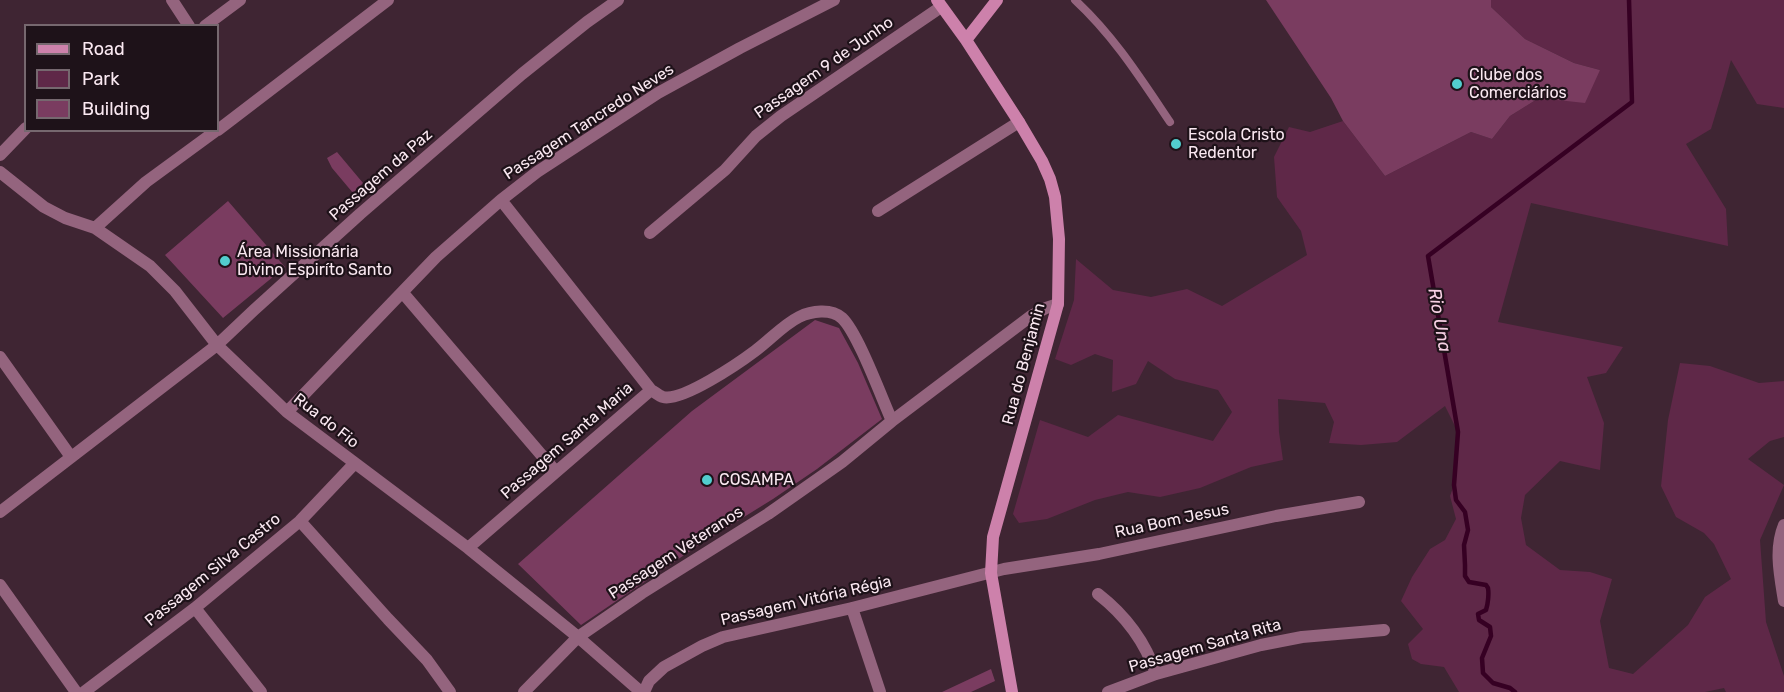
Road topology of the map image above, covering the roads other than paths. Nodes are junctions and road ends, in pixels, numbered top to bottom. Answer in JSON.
{"nodes":[{"id":1,"x":172,"y":0,"type":"edge"},
{"id":2,"x":240,"y":0,"type":"edge"},
{"id":3,"x":388,"y":0,"type":"edge"},
{"id":4,"x":618,"y":0,"type":"edge"},
{"id":5,"x":834,"y":0,"type":"edge"},
{"id":6,"x":997,"y":0,"type":"edge"},
{"id":7,"x":1075,"y":0,"type":"edge"},
{"id":8,"x":939,"y":4,"type":"edge"},
{"id":9,"x":188,"y":24,"type":"edge"},
{"id":10,"x":208,"y":24,"type":"edge"},
{"id":11,"x":966,"y":40,"type":"junction"},
{"id":12,"x":1019,"y":122,"type":"junction"},
{"id":13,"x":1170,"y":122,"type":"dead end"},
{"id":14,"x":219,"y":128,"type":"edge"},
{"id":15,"x":24,"y":130,"type":"edge"},
{"id":16,"x":214,"y":132,"type":"edge"},
{"id":17,"x":0,"y":155,"type":"edge"},
{"id":18,"x":0,"y":172,"type":"edge"},
{"id":19,"x":501,"y":200,"type":"junction"},
{"id":20,"x":878,"y":211,"type":"dead end"},
{"id":21,"x":95,"y":228,"type":"junction"},
{"id":22,"x":650,"y":233,"type":"dead end"},
{"id":23,"x":403,"y":293,"type":"junction"},
{"id":24,"x":1058,"y":304,"type":"junction"},
{"id":25,"x":217,"y":345,"type":"junction"},
{"id":26,"x":0,"y":357,"type":"edge"},
{"id":27,"x":651,"y":390,"type":"junction"},
{"id":28,"x":287,"y":412,"type":"junction"},
{"id":29,"x":892,"y":421,"type":"junction"},
{"id":30,"x":71,"y":457,"type":"junction"},
{"id":31,"x":354,"y":464,"type":"junction"},
{"id":32,"x":556,"y":472,"type":"junction"},
{"id":33,"x":1359,"y":502,"type":"dead end"},
{"id":34,"x":0,"y":512,"type":"edge"},
{"id":35,"x":300,"y":521,"type":"junction"},
{"id":36,"x":1784,"y":525,"type":"edge"},
{"id":37,"x":468,"y":548,"type":"junction"},
{"id":38,"x":1781,"y":548,"type":"edge"},
{"id":39,"x":991,"y":573,"type":"junction"},
{"id":40,"x":0,"y":585,"type":"edge"},
{"id":41,"x":1098,"y":594,"type":"dead end"},
{"id":42,"x":1784,"y":601,"type":"edge"},
{"id":43,"x":852,"y":608,"type":"junction"},
{"id":44,"x":195,"y":609,"type":"junction"},
{"id":45,"x":1384,"y":630,"type":"dead end"},
{"id":46,"x":578,"y":637,"type":"junction"},
{"id":47,"x":1156,"y":674,"type":"junction"},
{"id":48,"x":76,"y":692,"type":"edge"},
{"id":49,"x":84,"y":692,"type":"edge"},
{"id":50,"x":261,"y":692,"type":"edge"},
{"id":51,"x":450,"y":692,"type":"edge"},
{"id":52,"x":524,"y":692,"type":"edge"},
{"id":53,"x":643,"y":692,"type":"edge"},
{"id":54,"x":880,"y":692,"type":"edge"},
{"id":55,"x":1012,"y":692,"type":"edge"},
{"id":56,"x":1108,"y":692,"type":"edge"}],
"edges":[{"from":1,"to":9,"type":"street"},
{"from":2,"to":10,"type":"street"},
{"from":3,"to":14,"type":"street"},
{"from":4,"to":25,"type":"street","name":"Passagem da Paz"},
{"from":5,"to":19,"type":"street","name":"Passagem Tancredo Neves"},
{"from":6,"to":11,"type":"main road"},
{"from":7,"to":13,"type":"lane"},
{"from":8,"to":11,"type":"main road","name":"Rua do Benjamin"},
{"from":8,"to":22,"type":"street","name":"Passagem 9 de Junho"},
{"from":11,"to":12,"type":"main road","name":"Rua do Benjamin"},
{"from":12,"to":20,"type":"street"},
{"from":12,"to":24,"type":"main road","name":"Rua do Benjamin"},
{"from":15,"to":17,"type":"street"},
{"from":16,"to":21,"type":"street"},
{"from":18,"to":21,"type":"street","name":"Rua do Fio"},
{"from":19,"to":23,"type":"street","name":"Passagem Tancredo Neves"},
{"from":19,"to":27,"type":"street"},
{"from":21,"to":25,"type":"street","name":"Rua do Fio"},
{"from":23,"to":28,"type":"street","name":"Passagem Tancredo Neves"},
{"from":23,"to":32,"type":"street"},
{"from":24,"to":29,"type":"street","name":"Passagem Veteranos"},
{"from":24,"to":39,"type":"main road","name":"Rua do Benjamin"},
{"from":25,"to":28,"type":"street","name":"Rua do Fio"},
{"from":25,"to":30,"type":"street","name":"Passagem da Paz"},
{"from":26,"to":30,"type":"street"},
{"from":27,"to":29,"type":"street","name":"Passagem Santa Maria"},
{"from":27,"to":32,"type":"street","name":"Passagem Santa Maria"},
{"from":28,"to":31,"type":"street","name":"Rua do Fio"},
{"from":29,"to":46,"type":"street","name":"Passagem Veteranos"},
{"from":30,"to":34,"type":"street","name":"Passagem da Paz"},
{"from":31,"to":35,"type":"street","name":"Passagem Silva Castro"},
{"from":31,"to":37,"type":"street","name":"Rua do Fio"},
{"from":32,"to":37,"type":"street","name":"Passagem Santa Maria"},
{"from":33,"to":39,"type":"street","name":"Rua Bom Jesus"},
{"from":35,"to":44,"type":"street","name":"Passagem Silva Castro"},
{"from":35,"to":51,"type":"street"},
{"from":36,"to":38,"type":"street"},
{"from":37,"to":46,"type":"street","name":"Rua do Fio"},
{"from":38,"to":42,"type":"street"},
{"from":39,"to":43,"type":"street","name":"Passagem Vitória Régia"},
{"from":39,"to":55,"type":"main road","name":"Rua do Benjamin"},
{"from":40,"to":48,"type":"street"},
{"from":41,"to":47,"type":"street"},
{"from":43,"to":53,"type":"street","name":"Passagem Vitória Régia"},
{"from":43,"to":54,"type":"street"},
{"from":44,"to":49,"type":"street","name":"Passagem Silva Castro"},
{"from":44,"to":50,"type":"street"},
{"from":45,"to":47,"type":"street","name":"Passagem Santa Rita"},
{"from":46,"to":52,"type":"street","name":"Passagem Veteranos"},
{"from":46,"to":53,"type":"street","name":"Rua do Fio"},
{"from":47,"to":56,"type":"street","name":"Passagem Santa Rita"}]}
